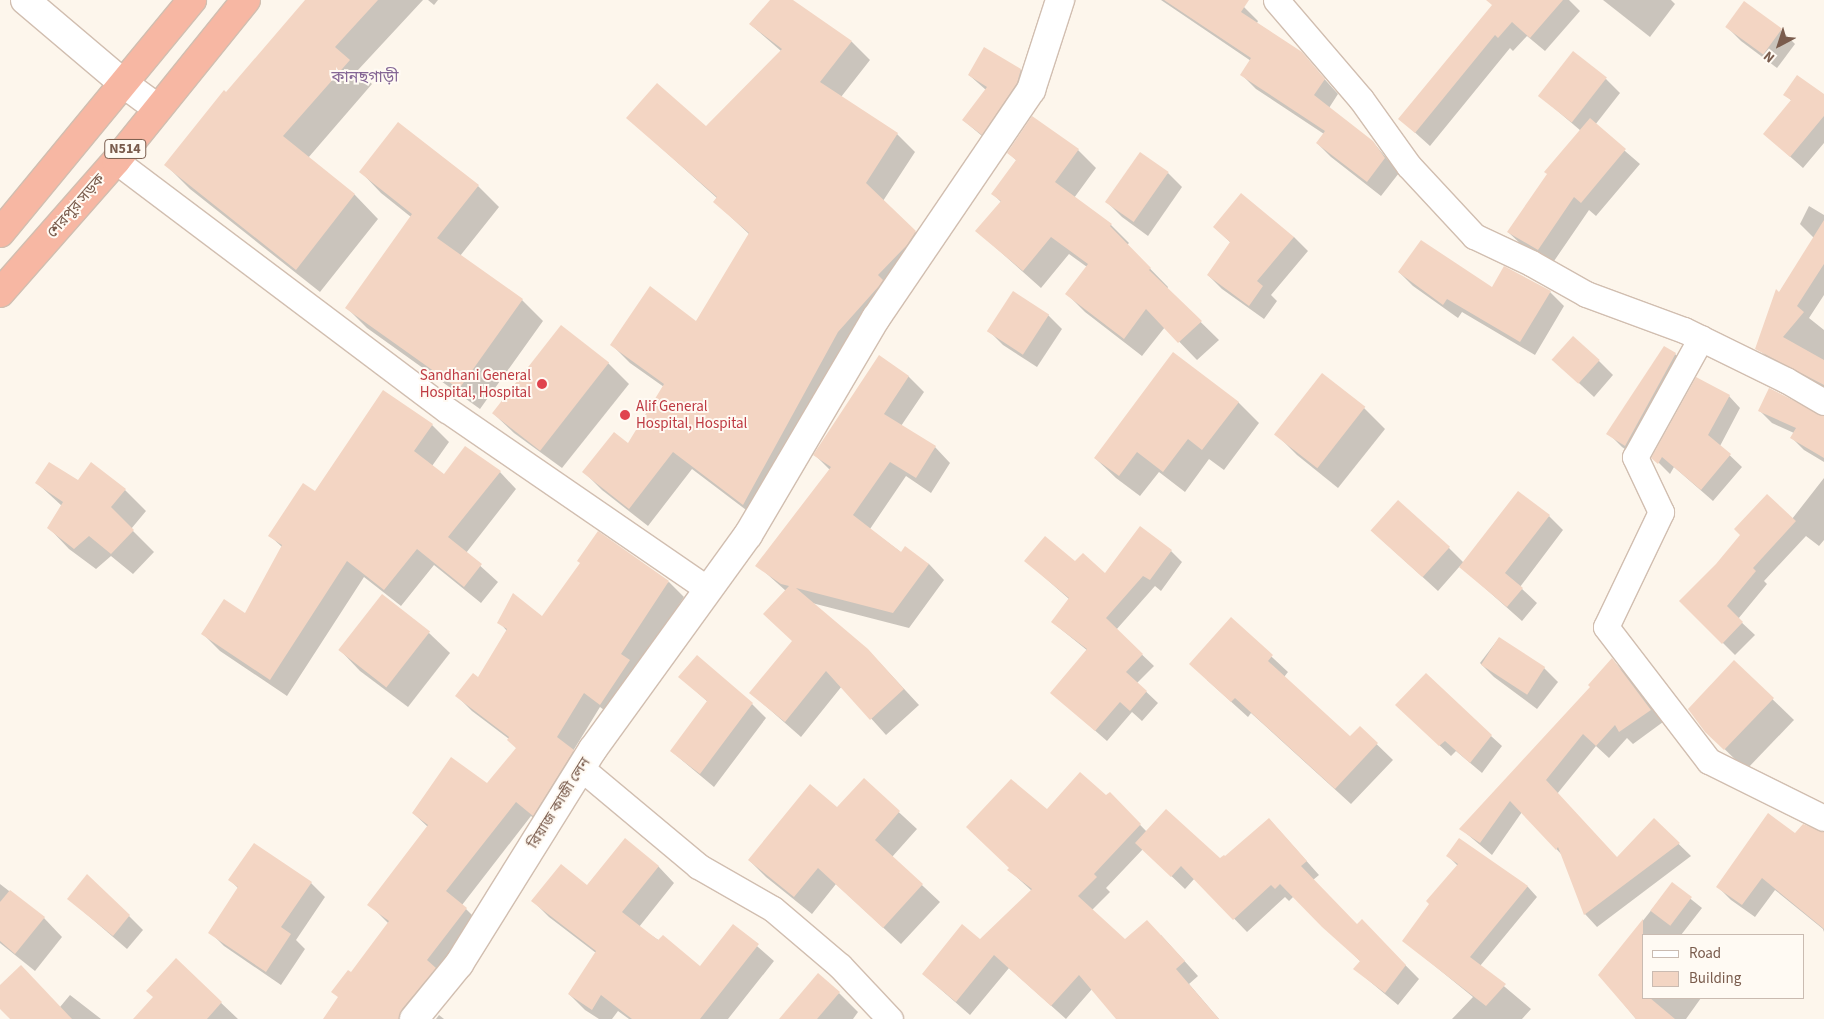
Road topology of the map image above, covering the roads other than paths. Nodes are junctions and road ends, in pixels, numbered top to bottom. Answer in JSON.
{"nodes":[{"id":1,"x":25,"y":0,"type":"edge"},
{"id":2,"x":192,"y":0,"type":"edge"},
{"id":3,"x":246,"y":0,"type":"edge"},
{"id":4,"x":1060,"y":0,"type":"edge"},
{"id":5,"x":1276,"y":0,"type":"edge"},
{"id":6,"x":123,"y":83,"type":"junction"},
{"id":7,"x":157,"y":108,"type":"junction"},
{"id":8,"x":116,"y":161,"type":"junction"},
{"id":9,"x":0,"y":233,"type":"edge"},
{"id":10,"x":0,"y":293,"type":"edge"},
{"id":11,"x":1701,"y":338,"type":"junction"},
{"id":12,"x":1824,"y":402,"type":"edge"},
{"id":13,"x":708,"y":589,"type":"junction"},
{"id":14,"x":581,"y":768,"type":"junction"},
{"id":15,"x":1824,"y":818,"type":"edge"},
{"id":16,"x":414,"y":1019,"type":"edge"},
{"id":17,"x":890,"y":1019,"type":"edge"}],
"edges":[{"from":1,"to":6,"type":"street"},
{"from":2,"to":6,"type":"highway","number":"N514"},
{"from":3,"to":7,"type":"highway","name":"শেরপুর সড়ক","number":"N514"},
{"from":4,"to":13,"type":"street","name":"রিয়াজ কাজী লেন"},
{"from":5,"to":11,"type":"street"},
{"from":6,"to":7,"type":"street"},
{"from":6,"to":9,"type":"highway","number":"N514"},
{"from":7,"to":8,"type":"highway","name":"শেরপুর সড়ক","number":"N514"},
{"from":8,"to":10,"type":"highway","name":"শেরপুর সড়ক","number":"N514"},
{"from":8,"to":13,"type":"street"},
{"from":11,"to":12,"type":"street"},
{"from":11,"to":15,"type":"street"},
{"from":13,"to":14,"type":"street","name":"রিয়াজ কাজী লেন"},
{"from":14,"to":16,"type":"street","name":"রিয়াজ কাজী লেন"},
{"from":14,"to":17,"type":"street"}]}
